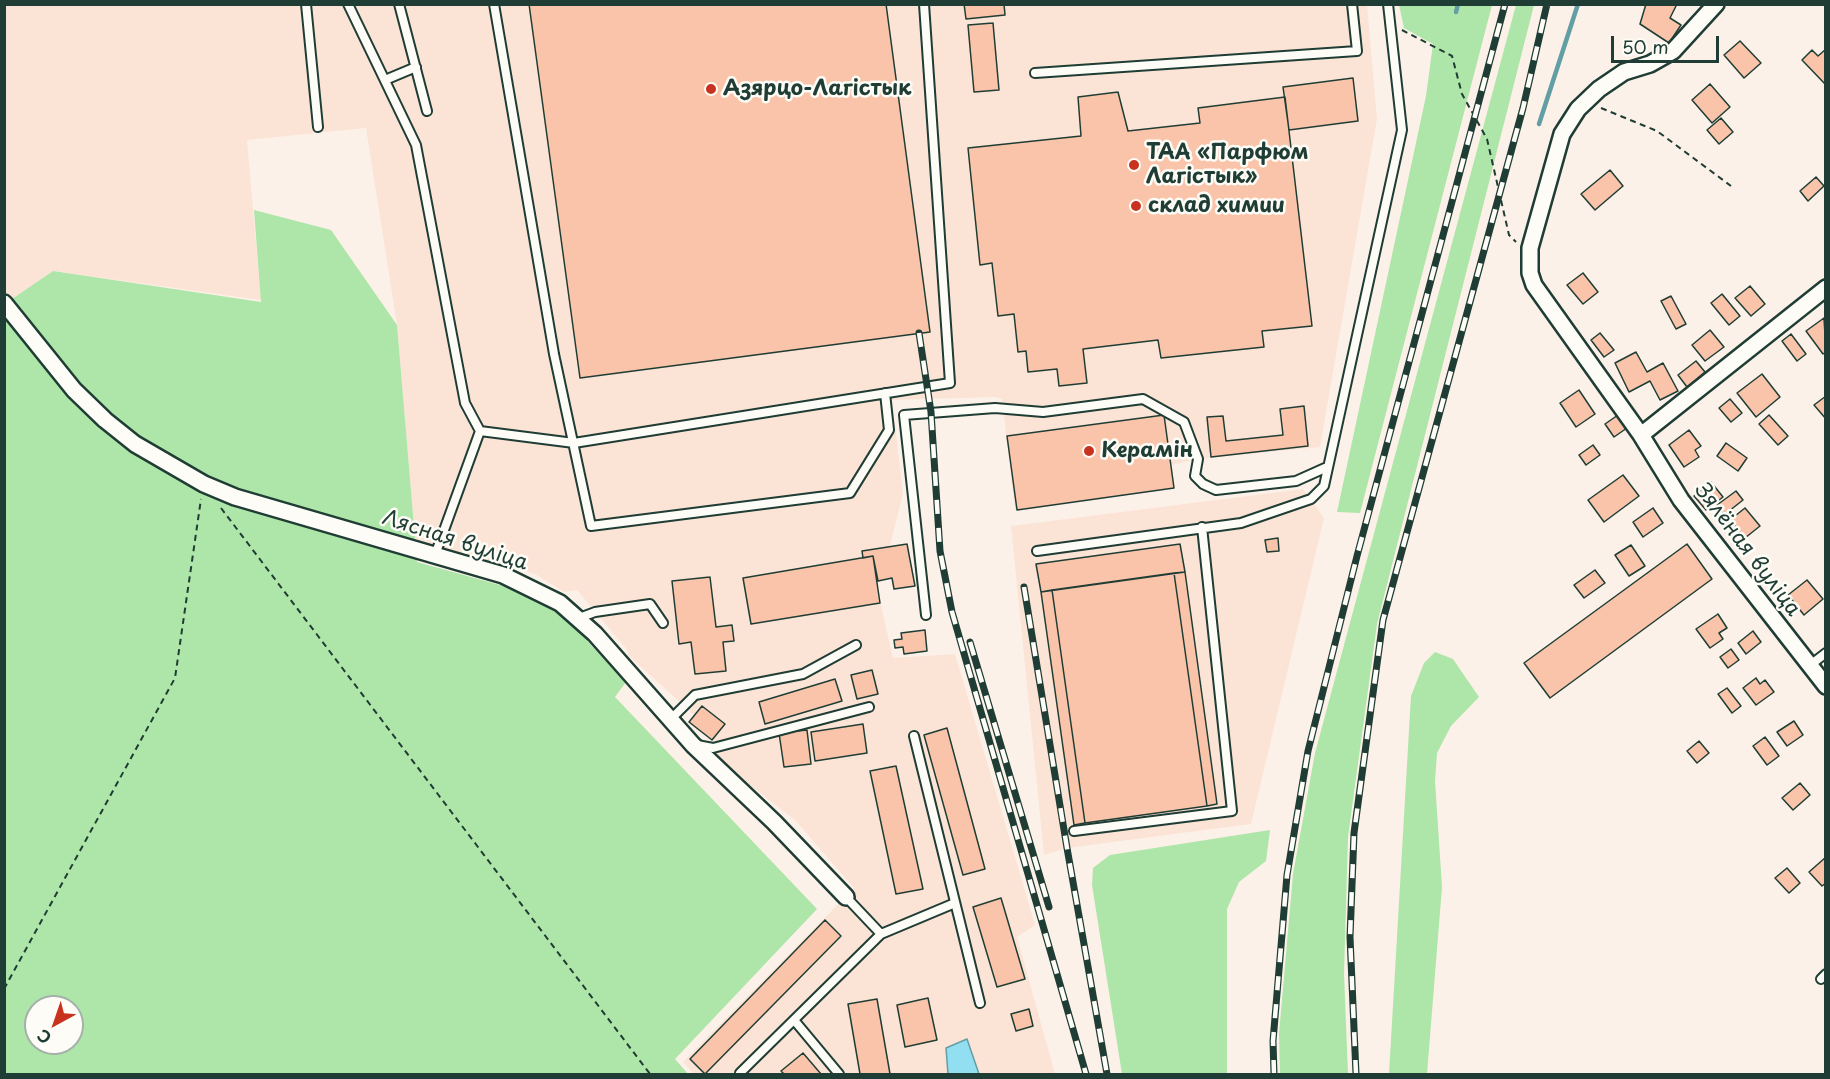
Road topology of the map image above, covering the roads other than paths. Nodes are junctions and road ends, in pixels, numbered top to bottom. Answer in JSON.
{"nodes":[{"id":1,"x":306,"y":4,"type":"edge"},
{"id":2,"x":348,"y":4,"type":"edge"},
{"id":3,"x":399,"y":4,"type":"edge"},
{"id":4,"x":494,"y":4,"type":"edge"},
{"id":5,"x":924,"y":4,"type":"edge"},
{"id":6,"x":1352,"y":4,"type":"edge"},
{"id":7,"x":1388,"y":4,"type":"edge"},
{"id":8,"x":1716,"y":4,"type":"edge"},
{"id":9,"x":416,"y":67,"type":"junction"},
{"id":10,"x":1035,"y":73,"type":"dead end"},
{"id":11,"x":385,"y":80,"type":"junction"},
{"id":12,"x":427,"y":111,"type":"dead end"},
{"id":13,"x":318,"y":127,"type":"dead end"},
{"id":14,"x":1826,"y":288,"type":"edge"},
{"id":15,"x":4,"y":303,"type":"edge"},
{"id":16,"x":885,"y":393,"type":"junction"},
{"id":17,"x":480,"y":431,"type":"junction"},
{"id":18,"x":1641,"y":435,"type":"junction"},
{"id":19,"x":574,"y":443,"type":"junction"},
{"id":20,"x":1325,"y":468,"type":"junction"},
{"id":21,"x":1202,"y":527,"type":"junction"},
{"id":22,"x":1037,"y":551,"type":"dead end"},
{"id":23,"x":435,"y":555,"type":"junction"},
{"id":24,"x":926,"y":615,"type":"dead end"},
{"id":25,"x":579,"y":618,"type":"junction"},
{"id":26,"x":663,"y":623,"type":"dead end"},
{"id":27,"x":856,"y":645,"type":"dead end"},
{"id":28,"x":1826,"y":653,"type":"edge"},
{"id":29,"x":1809,"y":666,"type":"junction"},
{"id":30,"x":1826,"y":686,"type":"edge"},
{"id":31,"x":869,"y":707,"type":"dead end"},
{"id":32,"x":669,"y":721,"type":"junction"},
{"id":33,"x":914,"y":736,"type":"dead end"},
{"id":34,"x":693,"y":745,"type":"junction"},
{"id":35,"x":1074,"y":831,"type":"dead end"},
{"id":36,"x":846,"y":897,"type":"joint"},
{"id":37,"x":955,"y":903,"type":"junction"},
{"id":38,"x":881,"y":934,"type":"junction"},
{"id":39,"x":980,"y":1003,"type":"dead end"},
{"id":40,"x":794,"y":1020,"type":"junction"},
{"id":41,"x":740,"y":1073,"type":"edge"},
{"id":42,"x":839,"y":1074,"type":"edge"}],
"edges":[{"from":1,"to":13,"type":"lane"},
{"from":2,"to":11,"type":"lane"},
{"from":3,"to":9,"type":"lane"},
{"from":4,"to":19,"type":"lane"},
{"from":5,"to":16,"type":"lane"},
{"from":6,"to":10,"type":"lane"},
{"from":7,"to":20,"type":"lane"},
{"from":8,"to":18,"type":"street","name":"Зялёная вуліца"},
{"from":9,"to":11,"type":"lane"},
{"from":9,"to":12,"type":"lane"},
{"from":11,"to":17,"type":"lane"},
{"from":14,"to":18,"type":"street"},
{"from":15,"to":23,"type":"street","name":"Лясная вуліца"},
{"from":16,"to":19,"type":"lane"},
{"from":16,"to":19,"type":"lane"},
{"from":17,"to":19,"type":"lane"},
{"from":17,"to":23,"type":"lane"},
{"from":18,"to":29,"type":"street","name":"Зялёная вуліца"},
{"from":20,"to":21,"type":"lane"},
{"from":20,"to":24,"type":"lane"},
{"from":21,"to":22,"type":"lane"},
{"from":21,"to":35,"type":"lane"},
{"from":23,"to":25,"type":"street","name":"Лясная вуліца"},
{"from":25,"to":26,"type":"lane"},
{"from":25,"to":32,"type":"street","name":"Лясная вуліца"},
{"from":27,"to":32,"type":"lane"},
{"from":28,"to":29,"type":"lane"},
{"from":29,"to":30,"type":"street","name":"Зялёная вуліца"},
{"from":31,"to":34,"type":"lane"},
{"from":32,"to":34,"type":"street","name":"Лясная вуліца"},
{"from":33,"to":37,"type":"lane"},
{"from":34,"to":36,"type":"street","name":"Лясная вуліца"},
{"from":36,"to":38,"type":"lane"},
{"from":37,"to":38,"type":"lane"},
{"from":37,"to":39,"type":"lane"},
{"from":38,"to":40,"type":"lane"},
{"from":40,"to":41,"type":"lane"},
{"from":40,"to":42,"type":"lane"}]}
